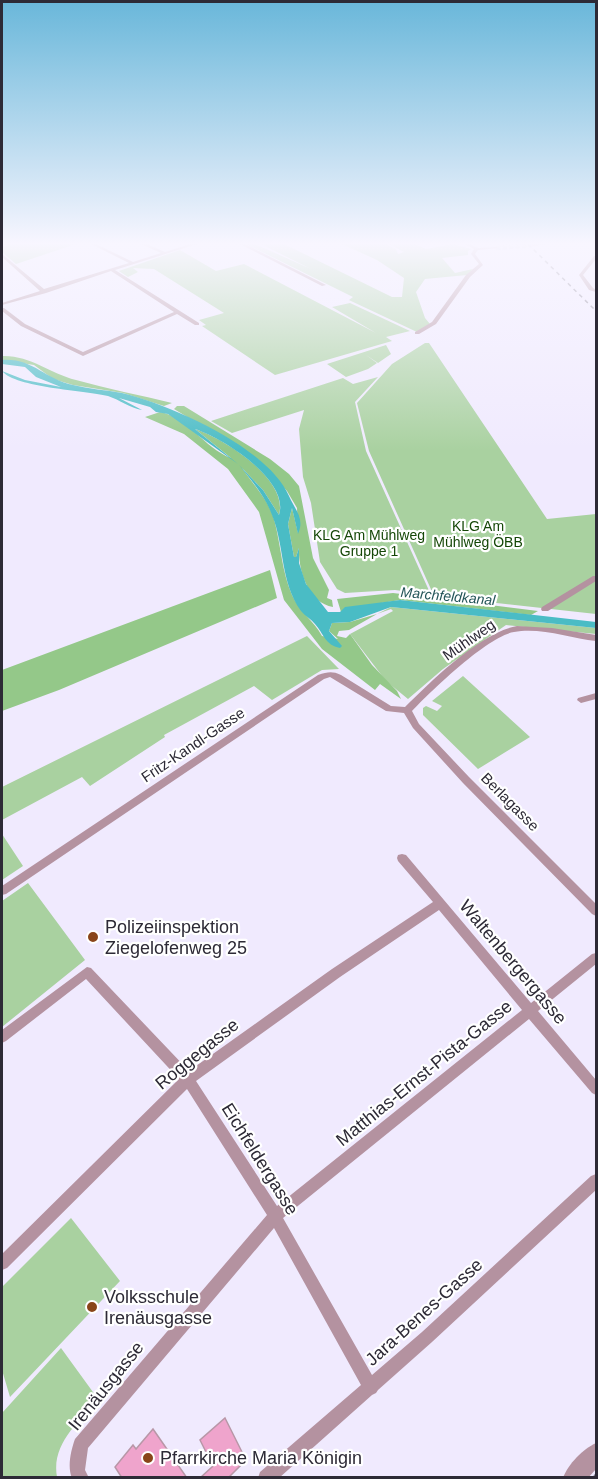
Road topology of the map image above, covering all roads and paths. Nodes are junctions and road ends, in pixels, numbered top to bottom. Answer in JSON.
{"nodes":[{"id":1,"x":10,"y":313,"type":"edge"},
{"id":2,"x":175,"y":313,"type":"edge"},
{"id":3,"x":179,"y":313,"type":"edge"},
{"id":4,"x":443,"y":313,"type":"edge"},
{"id":5,"x":197,"y":324,"type":"dead end"},
{"id":6,"x":417,"y":333,"type":"dead end"},
{"id":7,"x":597,"y":578,"type":"edge"},
{"id":8,"x":545,"y":609,"type":"dead end"},
{"id":9,"x":597,"y":638,"type":"edge"},
{"id":10,"x":597,"y":696,"type":"edge"},
{"id":11,"x":581,"y":700,"type":"dead end"},
{"id":12,"x":407,"y":710,"type":"junction"},
{"id":13,"x":402,"y":858,"type":"dead end"},
{"id":14,"x":2,"y":891,"type":"edge"},
{"id":15,"x":440,"y":903,"type":"junction"},
{"id":16,"x":597,"y":911,"type":"edge"},
{"id":17,"x":597,"y":958,"type":"edge"},
{"id":18,"x":531,"y":1010,"type":"junction"},
{"id":19,"x":2,"y":1037,"type":"edge"},
{"id":20,"x":188,"y":1079,"type":"junction"},
{"id":21,"x":597,"y":1089,"type":"edge"},
{"id":22,"x":597,"y":1181,"type":"edge"},
{"id":23,"x":275,"y":1216,"type":"junction"},
{"id":24,"x":2,"y":1263,"type":"edge"},
{"id":25,"x":371,"y":1388,"type":"junction"},
{"id":26,"x":597,"y":1454,"type":"edge"},
{"id":27,"x":271,"y":1473,"type":"edge"},
{"id":28,"x":81,"y":1478,"type":"edge"},
{"id":29,"x":573,"y":1478,"type":"edge"}],
"edges":[{"from":1,"to":2,"type":"street"},
{"from":3,"to":5,"type":"street"},
{"from":4,"to":6,"type":"street"},
{"from":7,"to":8,"type":"street"},
{"from":9,"to":12,"type":"street","name":"Mühlweg"},
{"from":10,"to":11,"type":"street"},
{"from":12,"to":14,"type":"street","name":"Fritz-Kandl-Gasse"},
{"from":12,"to":16,"type":"street","name":"Berlagasse"},
{"from":13,"to":15,"type":"street","name":"Waltenbergergasse"},
{"from":15,"to":18,"type":"street","name":"Waltenbergergasse"},
{"from":15,"to":20,"type":"street","name":"Roggegasse"},
{"from":17,"to":18,"type":"street","name":"Matthias-Ernst-Pista-Gasse"},
{"from":18,"to":21,"type":"street","name":"Waltenbergergasse"},
{"from":18,"to":23,"type":"street","name":"Matthias-Ernst-Pista-Gasse"},
{"from":19,"to":20,"type":"street","name":"Eichfeldergasse"},
{"from":20,"to":23,"type":"street","name":"Eichfeldergasse"},
{"from":20,"to":24,"type":"street","name":"Roggegasse"},
{"from":22,"to":25,"type":"street","name":"Jara-Benes-Gasse"},
{"from":23,"to":25,"type":"street","name":"Eichfeldergasse"},
{"from":23,"to":28,"type":"street","name":"Irenäusgasse"},
{"from":25,"to":27,"type":"street","name":"Jara-Benes-Gasse"},
{"from":26,"to":29,"type":"street"}]}
